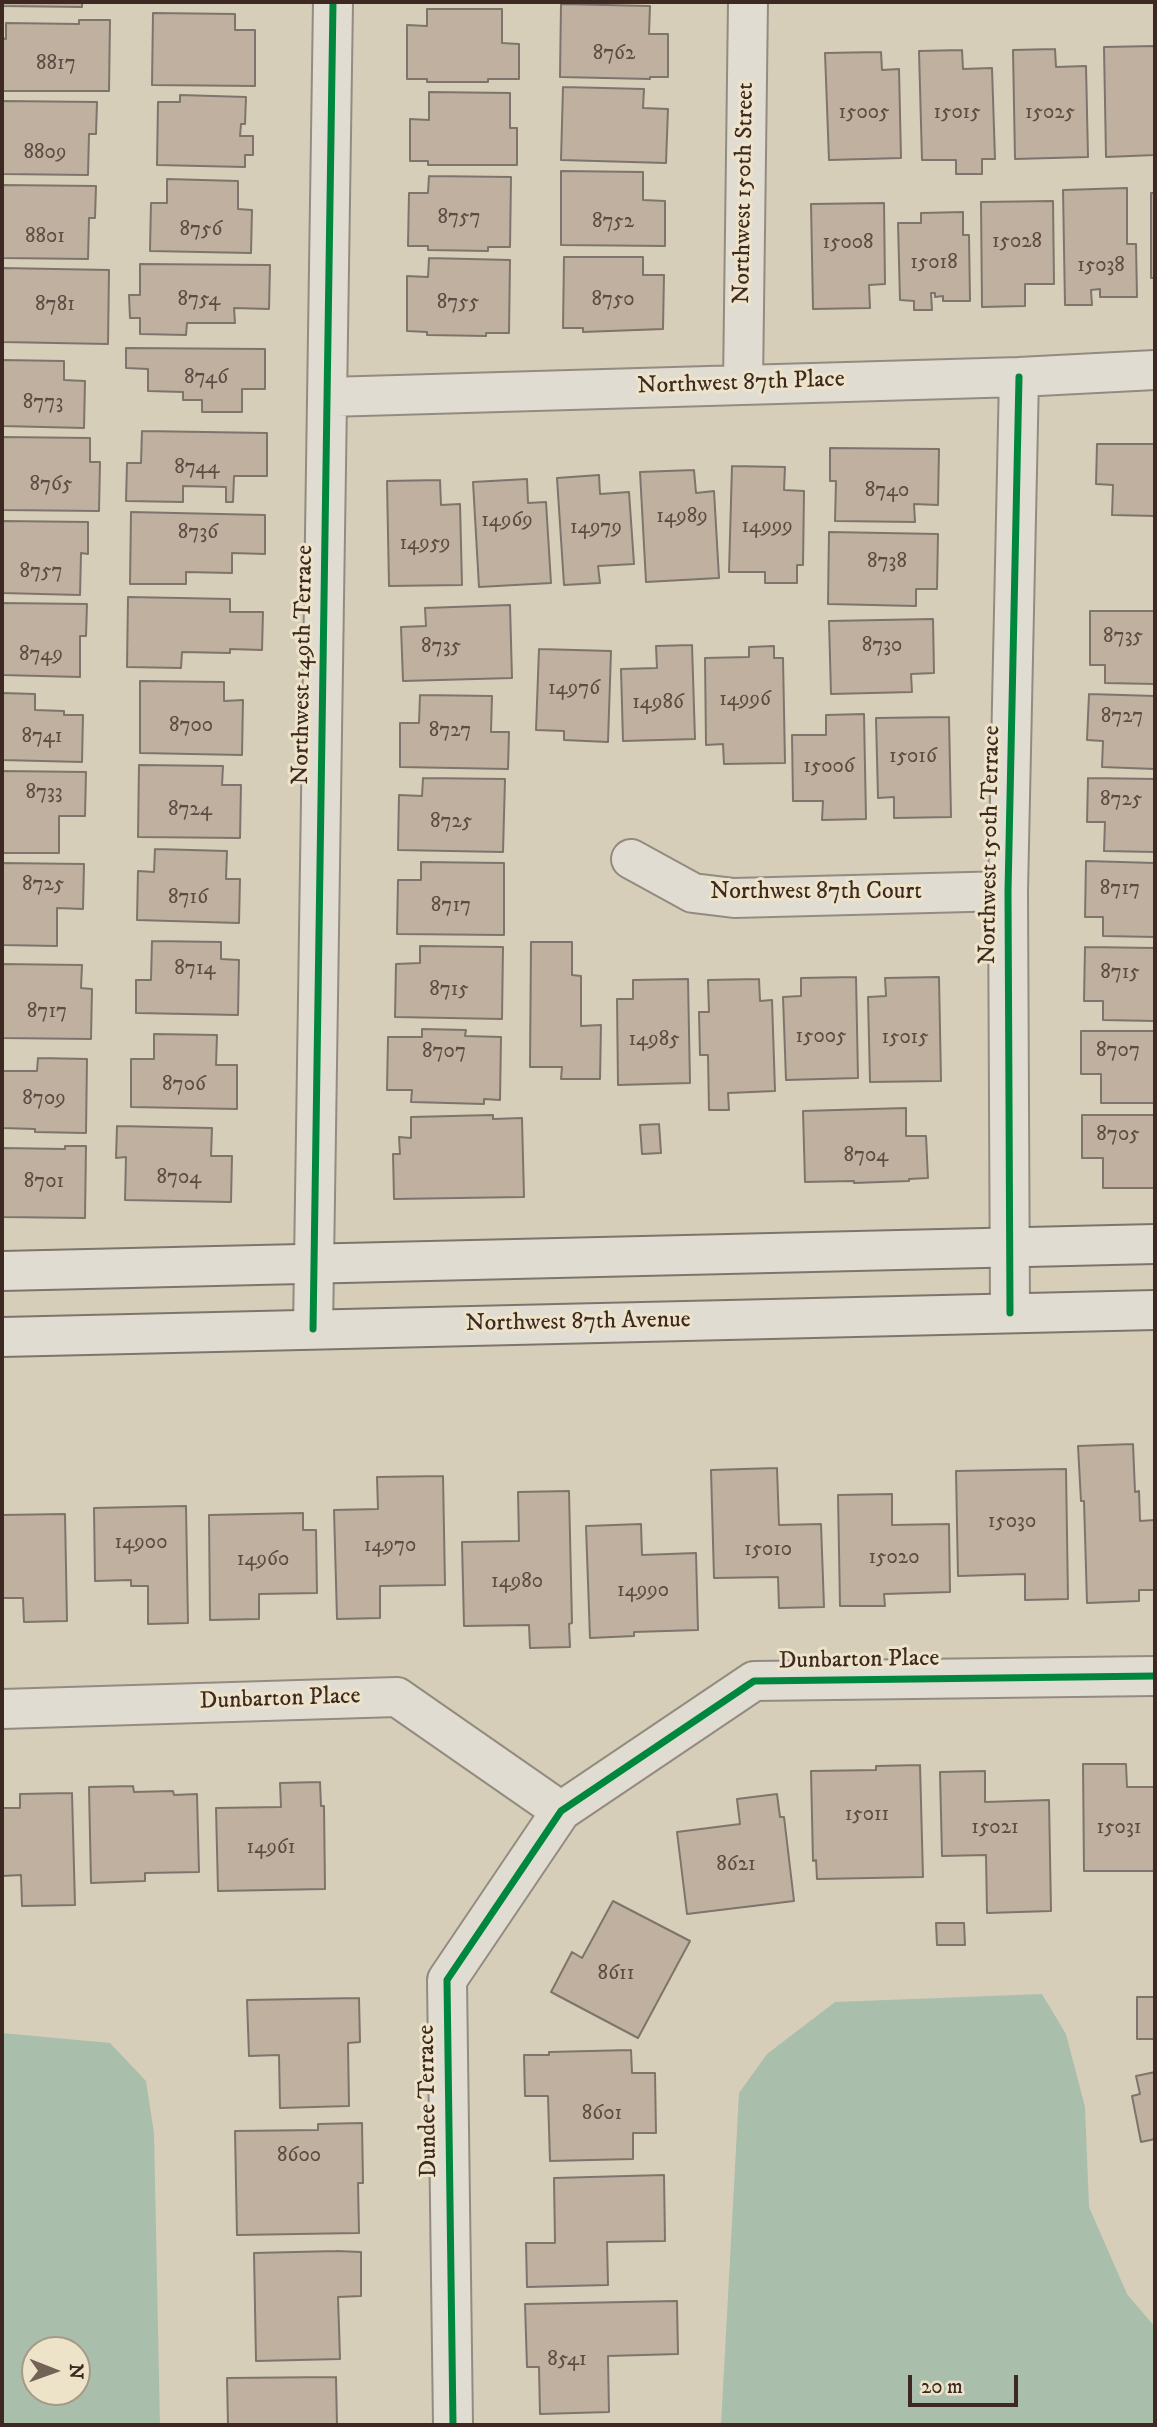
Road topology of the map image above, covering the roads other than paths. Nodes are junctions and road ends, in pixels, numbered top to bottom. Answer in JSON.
{"nodes":[{"id":1,"x":333,"y":2,"type":"edge"},
{"id":2,"x":747,"y":2,"type":"edge"},
{"id":3,"x":1155,"y":370,"type":"edge"},
{"id":4,"x":1019,"y":377,"type":"junction"},
{"id":5,"x":743,"y":383,"type":"junction"},
{"id":6,"x":328,"y":397,"type":"junction"},
{"id":7,"x":631,"y":859,"type":"dead end"},
{"id":8,"x":1009,"y":891,"type":"junction"},
{"id":9,"x":1155,"y":1244,"type":"edge"},
{"id":10,"x":1010,"y":1247,"type":"junction"},
{"id":11,"x":314,"y":1264,"type":"junction"},
{"id":12,"x":2,"y":1270,"type":"edge"},
{"id":13,"x":1155,"y":1310,"type":"edge"},
{"id":14,"x":1010,"y":1313,"type":"junction"},
{"id":15,"x":313,"y":1329,"type":"junction"},
{"id":16,"x":2,"y":1337,"type":"edge"},
{"id":17,"x":1155,"y":1676,"type":"edge"},
{"id":18,"x":2,"y":1709,"type":"edge"},
{"id":19,"x":561,"y":1811,"type":"junction"},
{"id":20,"x":453,"y":2425,"type":"edge"}],
"edges":[{"from":1,"to":6,"type":"street","name":"Northwest 149th Terrace"},
{"from":2,"to":5,"type":"street","name":"Northwest 150th Street"},
{"from":3,"to":4,"type":"street","name":"Northwest 87th Place"},
{"from":4,"to":5,"type":"street","name":"Northwest 87th Place"},
{"from":4,"to":8,"type":"street","name":"Northwest 150th Terrace"},
{"from":5,"to":6,"type":"street","name":"Northwest 87th Place"},
{"from":6,"to":11,"type":"street","name":"Northwest 149th Terrace"},
{"from":7,"to":8,"type":"street","name":"Northwest 87th Court"},
{"from":8,"to":10,"type":"street","name":"Northwest 150th Terrace"},
{"from":9,"to":10,"type":"street"},
{"from":10,"to":11,"type":"street"},
{"from":10,"to":14,"type":"street","name":"Northwest 150th Terrace"},
{"from":11,"to":12,"type":"street"},
{"from":11,"to":15,"type":"street","name":"Northwest 149th Terrace"},
{"from":13,"to":14,"type":"street","name":"Northwest 87th Avenue"},
{"from":14,"to":15,"type":"street","name":"Northwest 87th Avenue"},
{"from":15,"to":16,"type":"street","name":"Northwest 87th Avenue"},
{"from":17,"to":19,"type":"street","name":"Dunbarton Place"},
{"from":18,"to":19,"type":"street","name":"Dunbarton Place"},
{"from":19,"to":20,"type":"street","name":"Dundee Terrace"}]}
